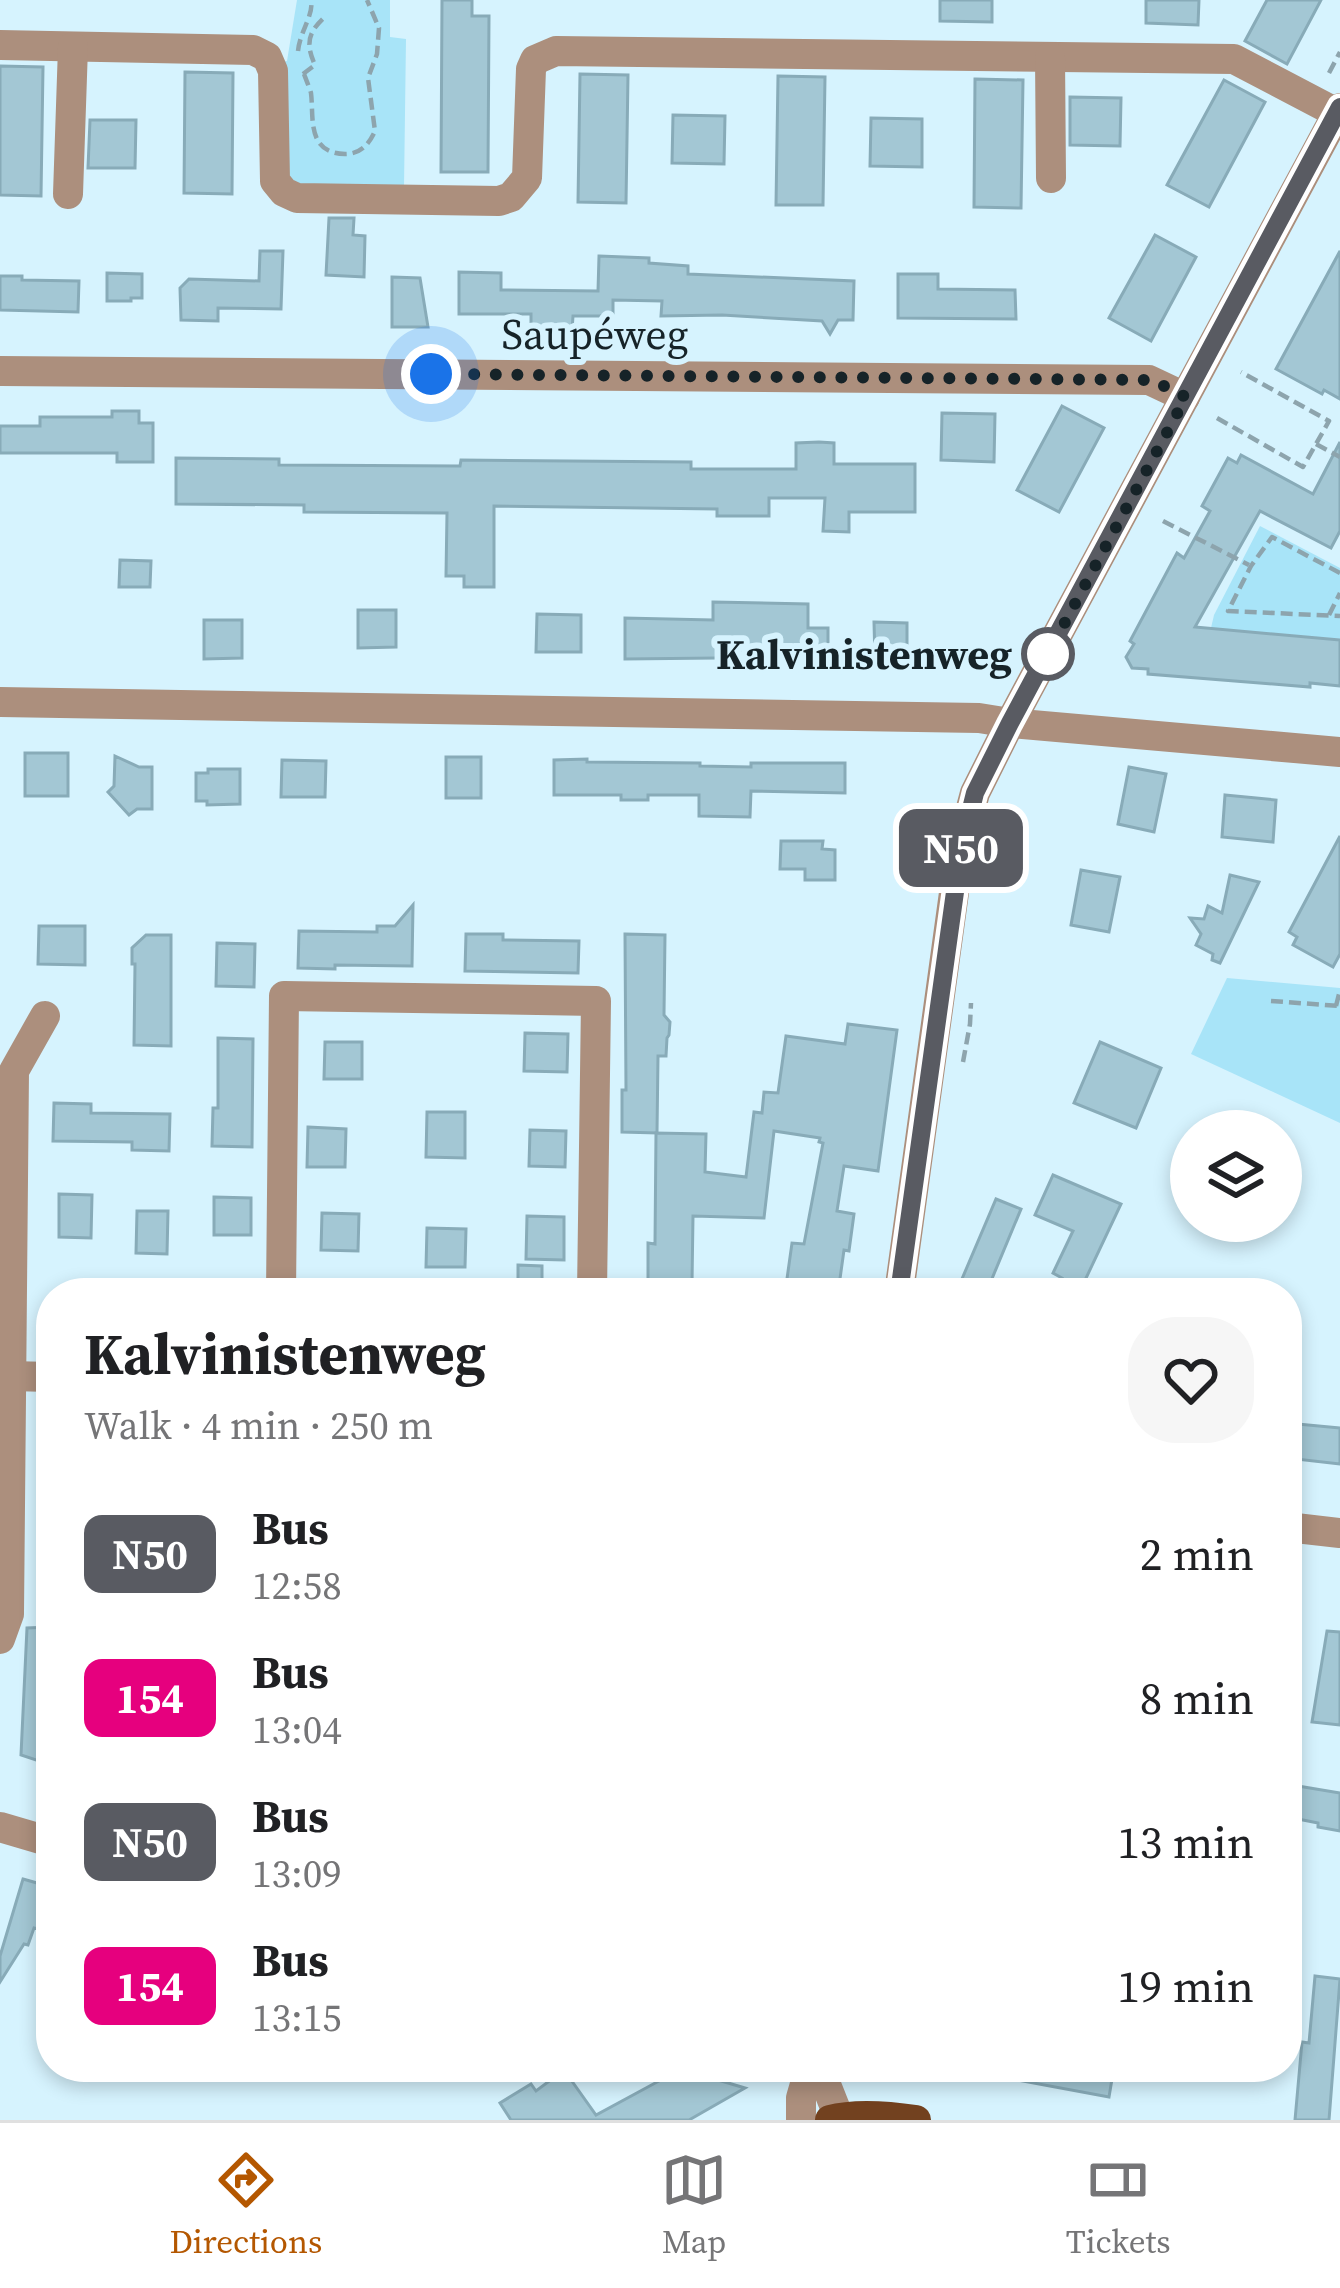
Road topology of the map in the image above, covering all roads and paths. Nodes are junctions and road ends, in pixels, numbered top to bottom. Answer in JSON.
{"nodes":[{"id":1,"x":311,"y":0,"type":"edge"},
{"id":2,"x":368,"y":0,"type":"edge"},
{"id":3,"x":326,"y":16,"type":"dead end"},
{"id":4,"x":0,"y":45,"type":"edge"},
{"id":5,"x":74,"y":47,"type":"junction"},
{"id":6,"x":1050,"y":57,"type":"junction"},
{"id":7,"x":297,"y":74,"type":"dead end"},
{"id":8,"x":1339,"y":110,"type":"edge"},
{"id":9,"x":1051,"y":178,"type":"dead end"},
{"id":10,"x":68,"y":194,"type":"dead end"},
{"id":11,"x":0,"y":371,"type":"edge"},
{"id":12,"x":1241,"y":372,"type":"dead end"},
{"id":13,"x":1186,"y":397,"type":"junction"},
{"id":14,"x":1217,"y":418,"type":"dead end"},
{"id":15,"x":1316,"y":444,"type":"junction"},
{"id":16,"x":1340,"y":457,"type":"edge"},
{"id":17,"x":1162,"y":521,"type":"dead end"},
{"id":18,"x":1251,"y":566,"type":"junction"},
{"id":19,"x":1340,"y":573,"type":"edge"},
{"id":20,"x":1340,"y":593,"type":"edge"},
{"id":21,"x":1328,"y":615,"type":"junction"},
{"id":22,"x":1340,"y":616,"type":"edge"},
{"id":23,"x":0,"y":702,"type":"edge"},
{"id":24,"x":1010,"y":723,"type":"junction"},
{"id":25,"x":1340,"y":752,"type":"edge"},
{"id":26,"x":1340,"y":990,"type":"edge"},
{"id":27,"x":971,"y":993,"type":"dead end"},
{"id":28,"x":1271,"y":1001,"type":"dead end"},
{"id":29,"x":1338,"y":1006,"type":"edge"},
{"id":30,"x":45,"y":1016,"type":"dead end"},
{"id":31,"x":962,"y":1071,"type":"dead end"},
{"id":32,"x":281,"y":1278,"type":"edge"},
{"id":33,"x":592,"y":1278,"type":"edge"},
{"id":34,"x":901,"y":1278,"type":"edge"},
{"id":35,"x":10,"y":1376,"type":"junction"},
{"id":36,"x":36,"y":1377,"type":"edge"},
{"id":37,"x":1302,"y":1529,"type":"edge"},
{"id":38,"x":1340,"y":1533,"type":"edge"},
{"id":39,"x":0,"y":1639,"type":"edge"},
{"id":40,"x":0,"y":1827,"type":"edge"},
{"id":41,"x":36,"y":1837,"type":"edge"},
{"id":42,"x":808,"y":2082,"type":"edge"},
{"id":43,"x":821,"y":2082,"type":"edge"},
{"id":44,"x":837,"y":2119,"type":"edge"},
{"id":45,"x":801,"y":2120,"type":"edge"},
{"id":46,"x":916,"y":2120,"type":"edge"}],
"edges":[{"from":1,"to":7,"type":"path"},
{"from":2,"to":3,"type":"path"},
{"from":4,"to":5,"type":"street"},
{"from":5,"to":6,"type":"street"},
{"from":5,"to":10,"type":"street"},
{"from":6,"to":8,"type":"street"},
{"from":6,"to":9,"type":"street"},
{"from":8,"to":13,"type":"street"},
{"from":11,"to":13,"type":"street","name":"Saupéweg"},
{"from":12,"to":15,"type":"path"},
{"from":13,"to":24,"type":"street"},
{"from":14,"to":15,"type":"path"},
{"from":15,"to":16,"type":"path"},
{"from":17,"to":18,"type":"path"},
{"from":18,"to":19,"type":"path"},
{"from":18,"to":21,"type":"path"},
{"from":20,"to":21,"type":"path"},
{"from":21,"to":22,"type":"path"},
{"from":23,"to":24,"type":"street"},
{"from":24,"to":25,"type":"street"},
{"from":24,"to":34,"type":"street"},
{"from":26,"to":29,"type":"path"},
{"from":27,"to":31,"type":"path"},
{"from":28,"to":29,"type":"path"},
{"from":30,"to":35,"type":"street"},
{"from":32,"to":33,"type":"street"},
{"from":35,"to":36,"type":"street"},
{"from":35,"to":39,"type":"street"},
{"from":37,"to":38,"type":"street"},
{"from":40,"to":41,"type":"street"},
{"from":42,"to":45,"type":"street"},
{"from":43,"to":44,"type":"street"},
{"from":44,"to":46,"type":"main road"}]}
